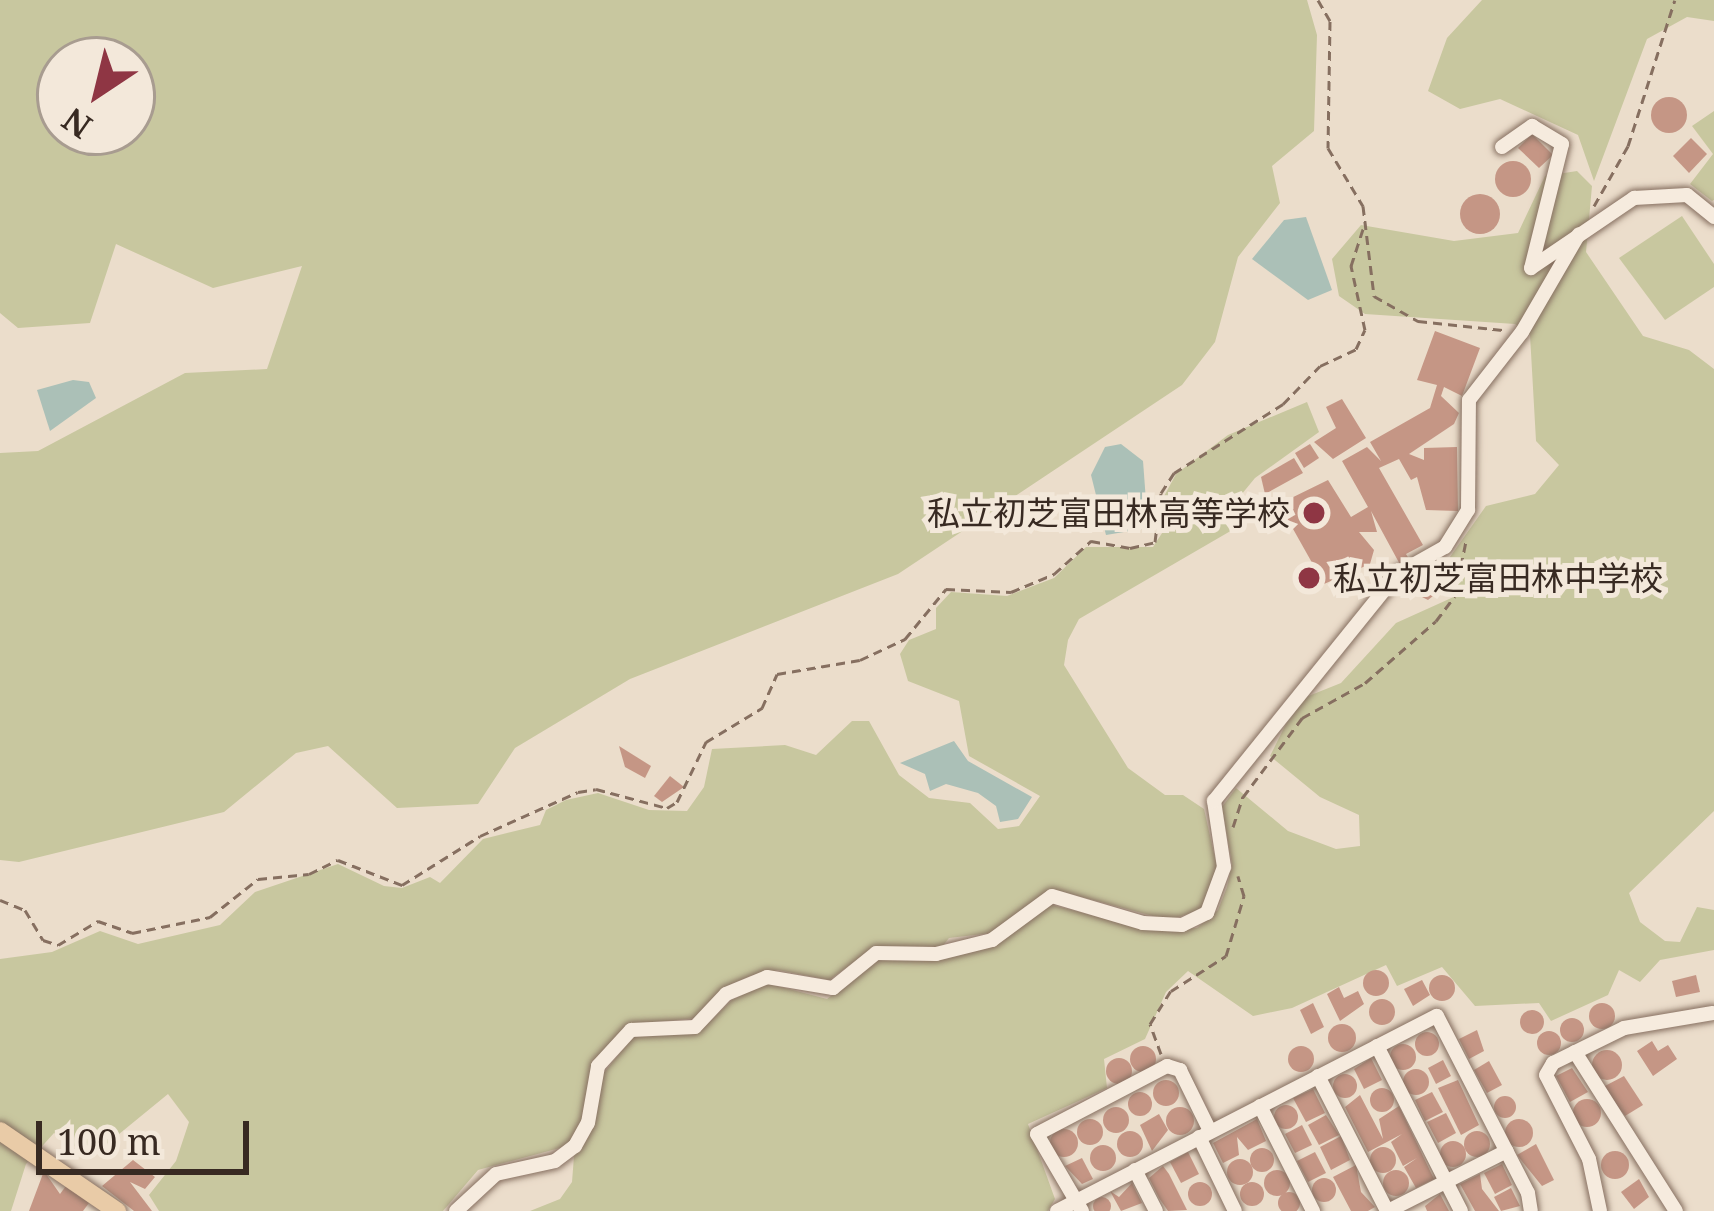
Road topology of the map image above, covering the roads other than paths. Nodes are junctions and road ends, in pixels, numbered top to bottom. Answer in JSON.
{"nodes":[{"id":1,"x":1502,"y":147,"type":"dead end"},
{"id":2,"x":1714,"y":217,"type":"edge"},
{"id":3,"x":1579,"y":234,"type":"junction"},
{"id":4,"x":1713,"y":1013,"type":"edge"},
{"id":5,"x":1377,"y":1046,"type":"junction"},
{"id":6,"x":1575,"y":1052,"type":"junction"},
{"id":7,"x":1318,"y":1076,"type":"junction"},
{"id":8,"x":1259,"y":1106,"type":"junction"},
{"id":9,"x":0,"y":1131,"type":"edge"},
{"id":10,"x":1204,"y":1134,"type":"junction"},
{"id":11,"x":1507,"y":1151,"type":"junction"},
{"id":12,"x":1136,"y":1170,"type":"junction"},
{"id":13,"x":1446,"y":1182,"type":"junction"},
{"id":14,"x":1079,"y":1205,"type":"edge"},
{"id":15,"x":117,"y":1211,"type":"edge"},
{"id":16,"x":456,"y":1211,"type":"edge"},
{"id":17,"x":1057,"y":1211,"type":"edge"},
{"id":18,"x":1156,"y":1211,"type":"edge"},
{"id":19,"x":1235,"y":1211,"type":"edge"},
{"id":20,"x":1313,"y":1211,"type":"edge"},
{"id":21,"x":1388,"y":1211,"type":"edge"},
{"id":22,"x":1461,"y":1211,"type":"edge"},
{"id":23,"x":1531,"y":1211,"type":"edge"},
{"id":24,"x":1600,"y":1211,"type":"edge"},
{"id":25,"x":1676,"y":1211,"type":"edge"}],
"edges":[{"from":1,"to":3,"type":"street"},
{"from":2,"to":3,"type":"street"},
{"from":3,"to":16,"type":"street"},
{"from":4,"to":6,"type":"street"},
{"from":5,"to":7,"type":"street"},
{"from":5,"to":11,"type":"street"},
{"from":5,"to":13,"type":"street"},
{"from":6,"to":24,"type":"street"},
{"from":6,"to":25,"type":"street"},
{"from":7,"to":8,"type":"street"},
{"from":7,"to":21,"type":"street"},
{"from":8,"to":10,"type":"street"},
{"from":8,"to":20,"type":"street"},
{"from":9,"to":15,"type":"main road"},
{"from":10,"to":12,"type":"street"},
{"from":10,"to":14,"type":"street"},
{"from":10,"to":19,"type":"street"},
{"from":11,"to":13,"type":"street"},
{"from":11,"to":23,"type":"street"},
{"from":12,"to":14,"type":"street"},
{"from":12,"to":18,"type":"street"},
{"from":13,"to":21,"type":"street"},
{"from":13,"to":22,"type":"street"},
{"from":14,"to":17,"type":"street"}]}
